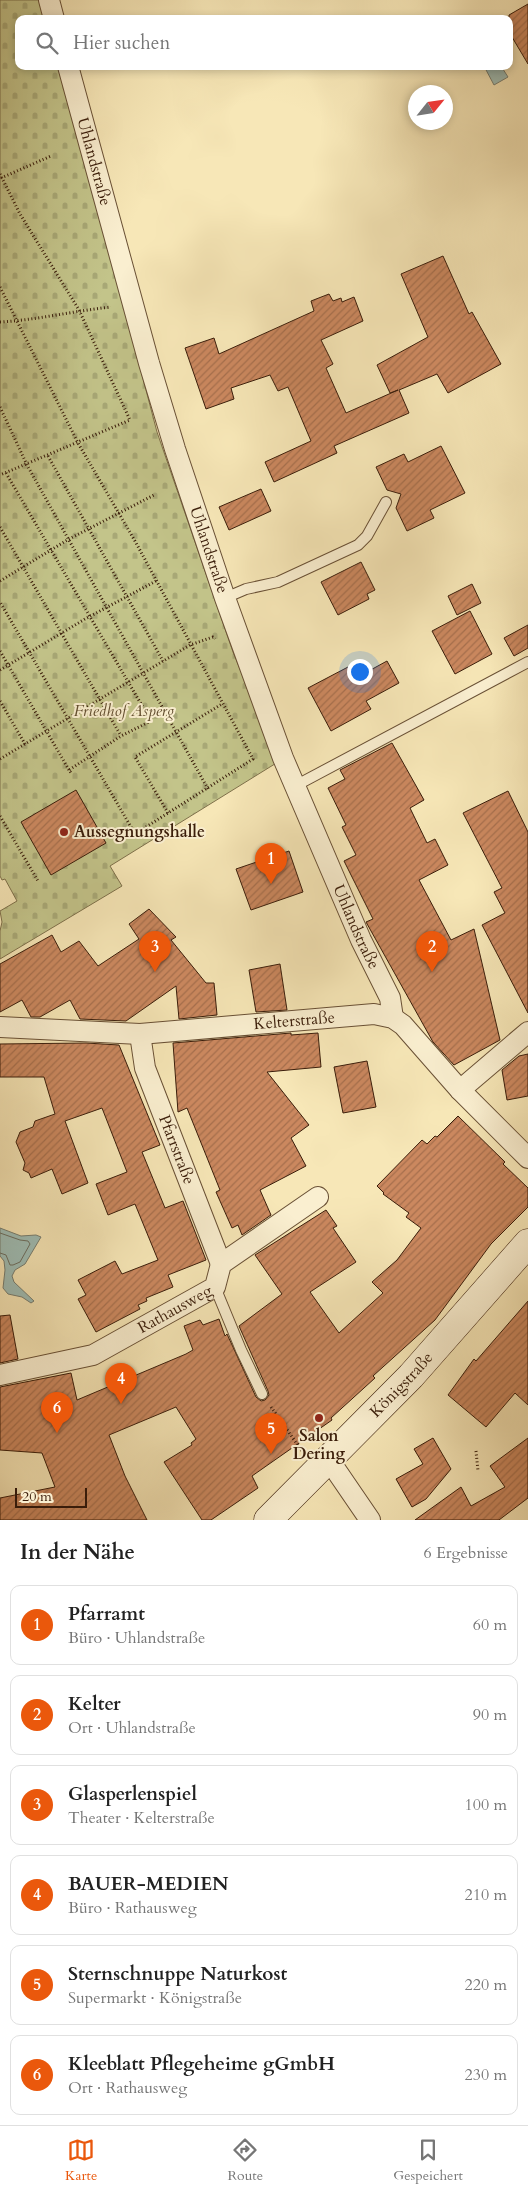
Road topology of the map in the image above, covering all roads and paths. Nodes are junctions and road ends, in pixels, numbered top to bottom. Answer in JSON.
{"nodes":[{"id":1,"x":49,"y":0,"type":"edge"},
{"id":2,"x":53,"y":15,"type":"edge"},
{"id":3,"x":69,"y":70,"type":"edge"},
{"id":4,"x":52,"y":156,"type":"dead end"},
{"id":5,"x":1,"y":176,"type":"edge"},
{"id":6,"x":0,"y":288,"type":"edge"},
{"id":7,"x":134,"y":304,"type":"junction"},
{"id":8,"x":79,"y":310,"type":"junction"},
{"id":9,"x":0,"y":322,"type":"edge"},
{"id":10,"x":19,"y":322,"type":"junction"},
{"id":11,"x":0,"y":407,"type":"edge"},
{"id":12,"x":78,"y":443,"type":"junction"},
{"id":13,"x":48,"y":456,"type":"junction"},
{"id":14,"x":27,"y":465,"type":"junction"},
{"id":15,"x":6,"y":473,"type":"junction"},
{"id":16,"x":0,"y":475,"type":"edge"},
{"id":17,"x":154,"y":495,"type":"dead end"},
{"id":18,"x":386,"y":502,"type":"dead end"},
{"id":19,"x":118,"y":513,"type":"junction"},
{"id":20,"x":0,"y":527,"type":"edge"},
{"id":21,"x":88,"y":528,"type":"junction"},
{"id":22,"x":69,"y":539,"type":"junction"},
{"id":23,"x":51,"y":549,"type":"junction"},
{"id":24,"x":24,"y":566,"type":"junction"},
{"id":25,"x":0,"y":581,"type":"edge"},
{"id":26,"x":156,"y":581,"type":"junction"},
{"id":27,"x":127,"y":597,"type":"junction"},
{"id":28,"x":225,"y":598,"type":"junction"},
{"id":29,"x":0,"y":602,"type":"edge"},
{"id":30,"x":107,"y":608,"type":"junction"},
{"id":31,"x":90,"y":616,"type":"junction"},
{"id":32,"x":62,"y":633,"type":"junction"},
{"id":33,"x":190,"y":645,"type":"junction"},
{"id":34,"x":0,"y":650,"type":"edge"},
{"id":35,"x":30,"y":652,"type":"junction"},
{"id":36,"x":163,"y":662,"type":"junction"},
{"id":37,"x":528,"y":662,"type":"edge"},
{"id":38,"x":8,"y":665,"type":"junction"},
{"id":39,"x":0,"y":670,"type":"edge"},
{"id":40,"x":143,"y":673,"type":"junction"},
{"id":41,"x":128,"y":682,"type":"junction"},
{"id":42,"x":100,"y":698,"type":"junction"},
{"id":43,"x":0,"y":702,"type":"edge"},
{"id":44,"x":222,"y":704,"type":"junction"},
{"id":45,"x":68,"y":718,"type":"junction"},
{"id":46,"x":46,"y":731,"type":"junction"},
{"id":47,"x":176,"y":732,"type":"junction"},
{"id":48,"x":121,"y":736,"type":"junction"},
{"id":49,"x":25,"y":744,"type":"junction"},
{"id":50,"x":90,"y":756,"type":"junction"},
{"id":51,"x":0,"y":758,"type":"edge"},
{"id":52,"x":295,"y":786,"type":"junction"},
{"id":53,"x":208,"y":789,"type":"junction"},
{"id":54,"x":168,"y":814,"type":"junction"},
{"id":55,"x":0,"y":816,"type":"edge"},
{"id":56,"x":38,"y":881,"type":"dead end"},
{"id":57,"x":393,"y":1018,"type":"junction"},
{"id":58,"x":0,"y":1027,"type":"edge"},
{"id":59,"x":528,"y":1032,"type":"edge"},
{"id":60,"x":140,"y":1034,"type":"junction"},
{"id":61,"x":460,"y":1090,"type":"junction"},
{"id":62,"x":528,"y":1158,"type":"edge"},
{"id":63,"x":318,"y":1197,"type":"dead end"},
{"id":64,"x":528,"y":1243,"type":"edge"},
{"id":65,"x":221,"y":1264,"type":"junction"},
{"id":66,"x":215,"y":1287,"type":"junction"},
{"id":67,"x":0,"y":1374,"type":"edge"},
{"id":68,"x":262,"y":1394,"type":"joint"},
{"id":69,"x":476,"y":1452,"type":"dead end"},
{"id":70,"x":323,"y":1466,"type":"junction"},
{"id":71,"x":478,"y":1471,"type":"dead end"},
{"id":72,"x":268,"y":1520,"type":"edge"},
{"id":73,"x":370,"y":1520,"type":"edge"}],
"edges":[{"from":1,"to":2,"type":"street"},
{"from":3,"to":7,"type":"street","name":"Uhlandstraße"},
{"from":4,"to":5,"type":"path"},
{"from":5,"to":8,"type":"path"},
{"from":6,"to":10,"type":"path"},
{"from":7,"to":8,"type":"path"},
{"from":7,"to":28,"type":"street","name":"Uhlandstraße"},
{"from":8,"to":10,"type":"path"},
{"from":8,"to":12,"type":"path"},
{"from":9,"to":10,"type":"path"},
{"from":10,"to":12,"type":"path"},
{"from":11,"to":14,"type":"path"},
{"from":12,"to":13,"type":"path"},
{"from":12,"to":19,"type":"path"},
{"from":13,"to":14,"type":"path"},
{"from":13,"to":21,"type":"path"},
{"from":14,"to":15,"type":"path"},
{"from":14,"to":22,"type":"path"},
{"from":15,"to":16,"type":"path"},
{"from":15,"to":23,"type":"path"},
{"from":17,"to":19,"type":"path"},
{"from":18,"to":28,"type":"lane"},
{"from":19,"to":21,"type":"path"},
{"from":19,"to":26,"type":"path"},
{"from":20,"to":24,"type":"path"},
{"from":21,"to":22,"type":"path"},
{"from":21,"to":27,"type":"path"},
{"from":22,"to":23,"type":"path"},
{"from":22,"to":30,"type":"path"},
{"from":23,"to":24,"type":"path"},
{"from":23,"to":31,"type":"path"},
{"from":24,"to":25,"type":"path"},
{"from":24,"to":32,"type":"path"},
{"from":26,"to":27,"type":"path"},
{"from":26,"to":33,"type":"path"},
{"from":27,"to":30,"type":"path"},
{"from":27,"to":36,"type":"path"},
{"from":28,"to":52,"type":"street","name":"Uhlandstraße"},
{"from":29,"to":35,"type":"path"},
{"from":30,"to":31,"type":"path"},
{"from":30,"to":40,"type":"path"},
{"from":31,"to":32,"type":"path"},
{"from":31,"to":41,"type":"path"},
{"from":32,"to":35,"type":"path"},
{"from":32,"to":42,"type":"path"},
{"from":33,"to":36,"type":"path"},
{"from":33,"to":44,"type":"path"},
{"from":34,"to":38,"type":"path"},
{"from":35,"to":38,"type":"path"},
{"from":35,"to":45,"type":"path"},
{"from":36,"to":40,"type":"path"},
{"from":37,"to":52,"type":"lane"},
{"from":38,"to":39,"type":"path"},
{"from":38,"to":46,"type":"path"},
{"from":40,"to":41,"type":"path"},
{"from":40,"to":47,"type":"path"},
{"from":41,"to":42,"type":"path"},
{"from":41,"to":48,"type":"path"},
{"from":42,"to":45,"type":"path"},
{"from":42,"to":48,"type":"path"},
{"from":43,"to":49,"type":"path"},
{"from":44,"to":47,"type":"path"},
{"from":44,"to":53,"type":"path"},
{"from":45,"to":46,"type":"path"},
{"from":45,"to":50,"type":"path"},
{"from":46,"to":49,"type":"path"},
{"from":46,"to":50,"type":"path"},
{"from":47,"to":53,"type":"path"},
{"from":47,"to":54,"type":"path"},
{"from":48,"to":50,"type":"path"},
{"from":49,"to":51,"type":"path"},
{"from":50,"to":54,"type":"path"},
{"from":52,"to":57,"type":"street","name":"Uhlandstraße"},
{"from":53,"to":54,"type":"path"},
{"from":55,"to":56,"type":"path"},
{"from":57,"to":60,"type":"street","name":"Kelterstraße"},
{"from":57,"to":61,"type":"street"},
{"from":58,"to":60,"type":"street","name":"Kelterstraße"},
{"from":59,"to":61,"type":"street"},
{"from":60,"to":65,"type":"street","name":"Pfarrstraße"},
{"from":61,"to":62,"type":"street"},
{"from":63,"to":65,"type":"street","name":"Rathausweg"},
{"from":64,"to":70,"type":"main road","name":"Königstraße"},
{"from":65,"to":66,"type":"street","name":"Rathausweg"},
{"from":66,"to":67,"type":"street","name":"Rathausweg"},
{"from":66,"to":68,"type":"lane"},
{"from":68,"to":70,"type":"path"},
{"from":69,"to":71,"type":"path"},
{"from":70,"to":72,"type":"main road","name":"Königstraße"},
{"from":70,"to":73,"type":"street"}]}
